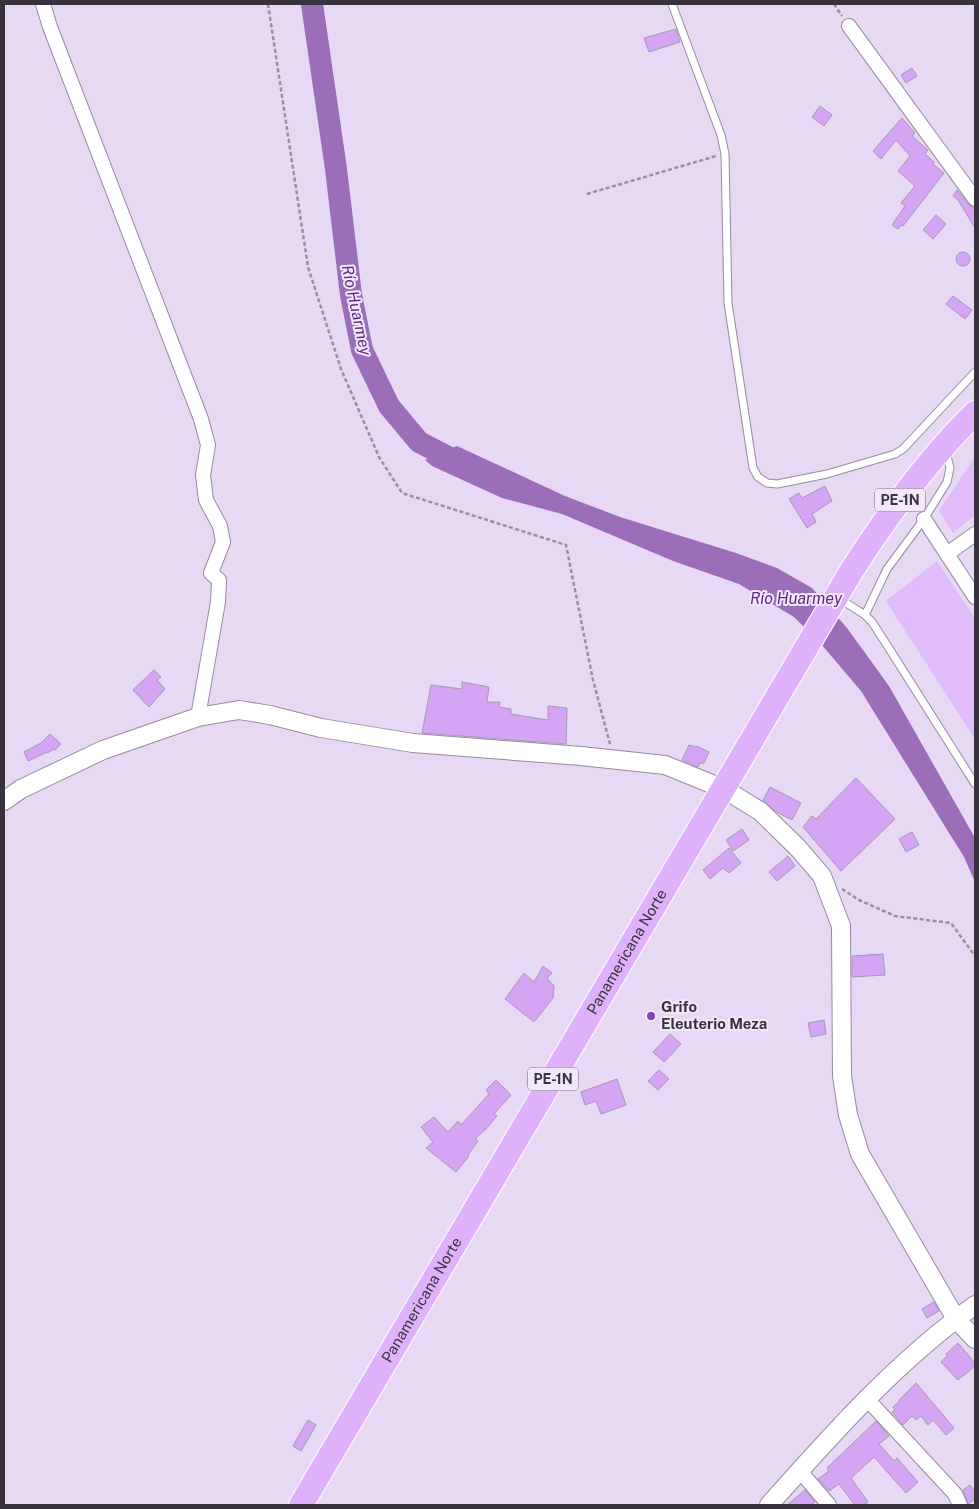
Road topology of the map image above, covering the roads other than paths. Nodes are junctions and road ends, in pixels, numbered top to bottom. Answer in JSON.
{"nodes":[{"id":1,"x":43,"y":4,"type":"edge"},
{"id":2,"x":672,"y":4,"type":"edge"},
{"id":3,"x":849,"y":26,"type":"dead end"},
{"id":4,"x":975,"y":199,"type":"edge"},
{"id":5,"x":975,"y":372,"type":"edge"},
{"id":6,"x":975,"y":413,"type":"edge"},
{"id":7,"x":944,"y":446,"type":"junction"},
{"id":8,"x":924,"y":518,"type":"junction"},
{"id":9,"x":975,"y":534,"type":"edge"},
{"id":10,"x":947,"y":554,"type":"junction"},
{"id":11,"x":836,"y":596,"type":"junction"},
{"id":12,"x":975,"y":596,"type":"edge"},
{"id":13,"x":865,"y":615,"type":"junction"},
{"id":14,"x":198,"y":717,"type":"junction"},
{"id":15,"x":975,"y":784,"type":"edge"},
{"id":16,"x":724,"y":789,"type":"junction"},
{"id":17,"x":12,"y":790,"type":"edge"},
{"id":18,"x":4,"y":801,"type":"edge"},
{"id":19,"x":975,"y":1305,"type":"edge"},
{"id":20,"x":956,"y":1319,"type":"junction"},
{"id":21,"x":975,"y":1339,"type":"edge"},
{"id":22,"x":868,"y":1400,"type":"junction"},
{"id":23,"x":800,"y":1471,"type":"junction"},
{"id":24,"x":301,"y":1505,"type":"edge"},
{"id":25,"x":769,"y":1505,"type":"edge"},
{"id":26,"x":829,"y":1505,"type":"edge"},
{"id":27,"x":960,"y":1505,"type":"edge"}],
"edges":[{"from":1,"to":14,"type":"street"},
{"from":2,"to":5,"type":"lane"},
{"from":3,"to":4,"type":"street"},
{"from":6,"to":7,"type":"highway","name":"Panamericana Norte","number":"PE-1N"},
{"from":7,"to":8,"type":"lane"},
{"from":7,"to":11,"type":"highway","name":"Panamericana Norte","number":"PE-1N"},
{"from":8,"to":10,"type":"street"},
{"from":8,"to":13,"type":"lane"},
{"from":9,"to":10,"type":"street"},
{"from":10,"to":12,"type":"street"},
{"from":11,"to":13,"type":"lane"},
{"from":11,"to":16,"type":"highway","name":"Panamericana Norte","number":"PE-1N"},
{"from":13,"to":15,"type":"lane"},
{"from":14,"to":16,"type":"street"},
{"from":14,"to":17,"type":"street"},
{"from":16,"to":20,"type":"street"},
{"from":16,"to":24,"type":"highway","name":"Panamericana Norte","number":"PE-1N"},
{"from":17,"to":18,"type":"street"},
{"from":19,"to":20,"type":"street"},
{"from":20,"to":21,"type":"street"},
{"from":20,"to":22,"type":"street"},
{"from":22,"to":23,"type":"street"},
{"from":22,"to":27,"type":"street"},
{"from":23,"to":25,"type":"street"},
{"from":23,"to":26,"type":"street"}]}
